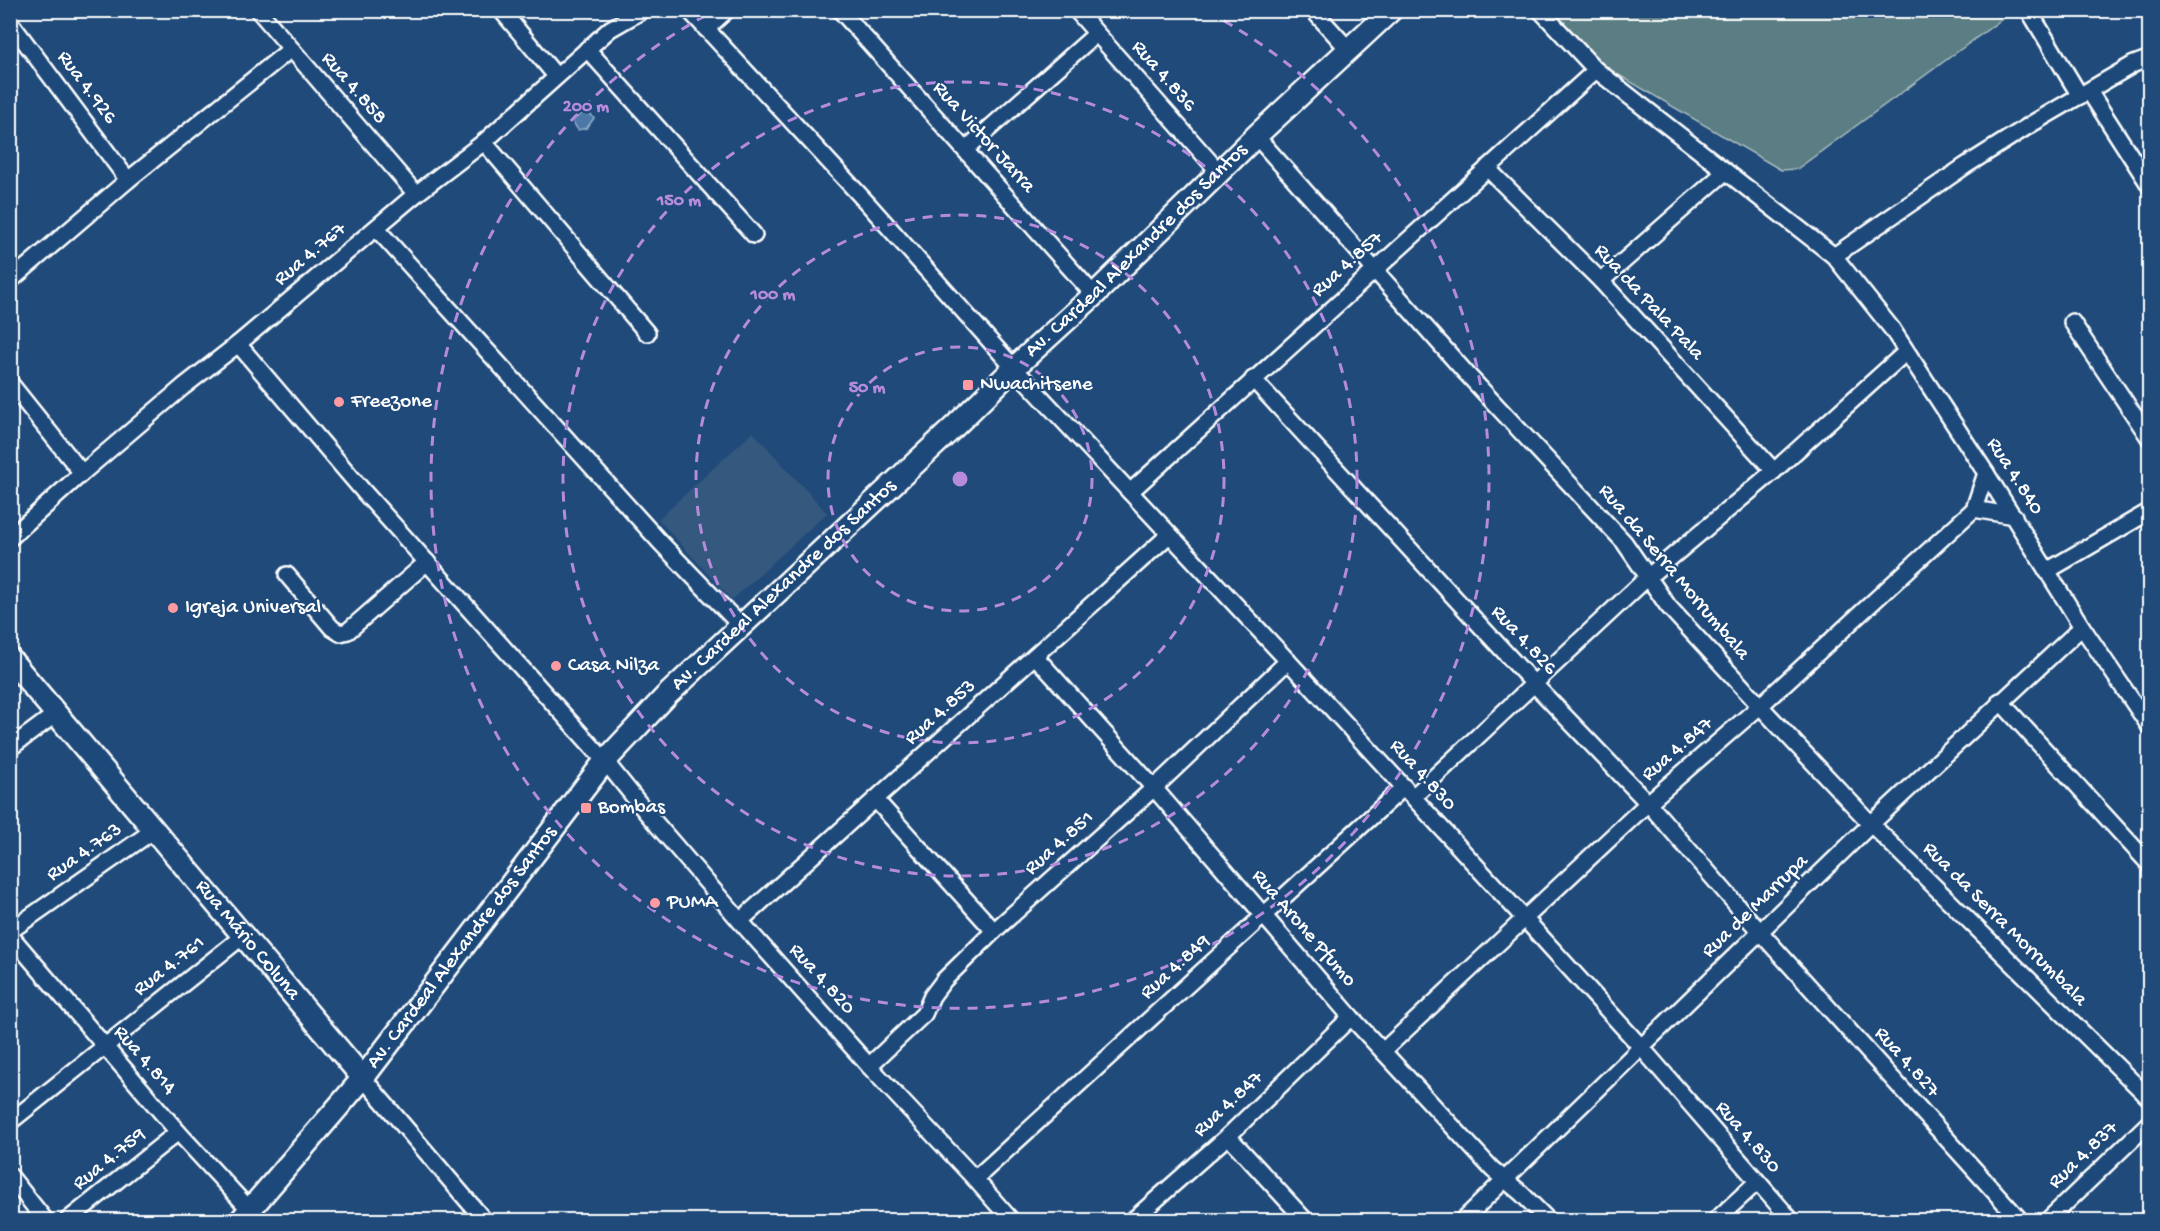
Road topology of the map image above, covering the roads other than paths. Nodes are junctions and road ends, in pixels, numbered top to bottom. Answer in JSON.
{"nodes":[{"id":1,"x":258,"y":10,"type":"edge"},
{"id":2,"x":501,"y":10,"type":"edge"},
{"id":3,"x":643,"y":10,"type":"edge"},
{"id":4,"x":689,"y":10,"type":"edge"},
{"id":5,"x":727,"y":10,"type":"edge"},
{"id":6,"x":840,"y":10,"type":"edge"},
{"id":7,"x":1076,"y":10,"type":"edge"},
{"id":8,"x":1313,"y":10,"type":"edge"},
{"id":9,"x":1391,"y":10,"type":"edge"},
{"id":10,"x":1540,"y":10,"type":"edge"},
{"id":11,"x":2031,"y":14,"type":"dead end"},
{"id":12,"x":10,"y":22,"type":"edge"},
{"id":13,"x":706,"y":29,"type":"junction"},
{"id":14,"x":1096,"y":34,"type":"junction"},
{"id":15,"x":291,"y":49,"type":"junction"},
{"id":16,"x":586,"y":49,"type":"junction"},
{"id":17,"x":1349,"y":50,"type":"junction"},
{"id":18,"x":2150,"y":58,"type":"edge"},
{"id":19,"x":1596,"y":70,"type":"junction"},
{"id":20,"x":556,"y":76,"type":"junction"},
{"id":21,"x":2085,"y":93,"type":"junction"},
{"id":22,"x":1256,"y":136,"type":"junction"},
{"id":23,"x":484,"y":142,"type":"junction"},
{"id":24,"x":965,"y":150,"type":"junction"},
{"id":25,"x":1488,"y":168,"type":"junction"},
{"id":26,"x":1219,"y":172,"type":"junction"},
{"id":27,"x":1725,"y":172,"type":"junction"},
{"id":28,"x":128,"y":180,"type":"junction"},
{"id":29,"x":2150,"y":186,"type":"edge"},
{"id":30,"x":416,"y":194,"type":"junction"},
{"id":31,"x":376,"y":228,"type":"junction"},
{"id":32,"x":754,"y":235,"type":"dead end"},
{"id":33,"x":1834,"y":256,"type":"junction"},
{"id":34,"x":1375,"y":270,"type":"junction"},
{"id":35,"x":10,"y":281,"type":"edge"},
{"id":36,"x":1601,"y":281,"type":"junction"},
{"id":37,"x":1094,"y":294,"type":"junction"},
{"id":38,"x":2072,"y":322,"type":"dead end"},
{"id":39,"x":647,"y":333,"type":"dead end"},
{"id":40,"x":238,"y":344,"type":"junction"},
{"id":41,"x":1906,"y":352,"type":"junction"},
{"id":42,"x":1014,"y":368,"type":"junction"},
{"id":43,"x":1253,"y":379,"type":"junction"},
{"id":44,"x":10,"y":383,"type":"edge"},
{"id":45,"x":2150,"y":439,"type":"edge"},
{"id":46,"x":1774,"y":471,"type":"junction"},
{"id":47,"x":82,"y":473,"type":"junction"},
{"id":48,"x":1986,"y":473,"type":"junction"},
{"id":49,"x":1130,"y":492,"type":"junction"},
{"id":50,"x":1974,"y":509,"type":"junction"},
{"id":51,"x":2150,"y":511,"type":"edge"},
{"id":52,"x":2014,"y":516,"type":"junction"},
{"id":53,"x":1169,"y":535,"type":"junction"},
{"id":54,"x":10,"y":538,"type":"edge"},
{"id":55,"x":427,"y":562,"type":"junction"},
{"id":56,"x":2047,"y":571,"type":"junction"},
{"id":57,"x":287,"y":575,"type":"dead end"},
{"id":58,"x":1649,"y":576,"type":"junction"},
{"id":59,"x":741,"y":625,"type":"junction"},
{"id":60,"x":2082,"y":627,"type":"junction"},
{"id":61,"x":1035,"y":656,"type":"junction"},
{"id":62,"x":12,"y":660,"type":"edge"},
{"id":63,"x":1288,"y":661,"type":"junction"},
{"id":64,"x":1535,"y":685,"type":"junction"},
{"id":65,"x":2000,"y":701,"type":"junction"},
{"id":66,"x":1760,"y":706,"type":"junction"},
{"id":67,"x":57,"y":712,"type":"junction"},
{"id":68,"x":2150,"y":727,"type":"edge"},
{"id":69,"x":10,"y":748,"type":"edge"},
{"id":70,"x":605,"y":761,"type":"junction"},
{"id":71,"x":1154,"y":788,"type":"junction"},
{"id":72,"x":1409,"y":792,"type":"junction"},
{"id":73,"x":876,"y":800,"type":"junction"},
{"id":74,"x":1648,"y":803,"type":"junction"},
{"id":75,"x":1871,"y":824,"type":"junction"},
{"id":76,"x":154,"y":830,"type":"junction"},
{"id":77,"x":2150,"y":865,"type":"edge"},
{"id":78,"x":1263,"y":916,"type":"junction"},
{"id":79,"x":1524,"y":918,"type":"junction"},
{"id":80,"x":740,"y":921,"type":"junction"},
{"id":81,"x":994,"y":931,"type":"junction"},
{"id":82,"x":10,"y":933,"type":"edge"},
{"id":83,"x":1761,"y":933,"type":"junction"},
{"id":84,"x":243,"y":936,"type":"junction"},
{"id":85,"x":1352,"y":1017,"type":"junction"},
{"id":86,"x":104,"y":1047,"type":"junction"},
{"id":87,"x":1641,"y":1047,"type":"junction"},
{"id":88,"x":1383,"y":1051,"type":"junction"},
{"id":89,"x":869,"y":1066,"type":"junction"},
{"id":90,"x":363,"y":1078,"type":"junction"},
{"id":91,"x":2150,"y":1099,"type":"edge"},
{"id":92,"x":10,"y":1122,"type":"edge"},
{"id":93,"x":2150,"y":1122,"type":"edge"},
{"id":94,"x":178,"y":1132,"type":"junction"},
{"id":95,"x":1228,"y":1136,"type":"junction"},
{"id":96,"x":10,"y":1176,"type":"edge"},
{"id":97,"x":975,"y":1179,"type":"junction"},
{"id":98,"x":1506,"y":1180,"type":"junction"},
{"id":99,"x":1756,"y":1182,"type":"junction"},
{"id":100,"x":246,"y":1215,"type":"edge"},
{"id":101,"x":45,"y":1221,"type":"edge"},
{"id":102,"x":68,"y":1221,"type":"edge"},
{"id":103,"x":484,"y":1221,"type":"edge"},
{"id":104,"x":1011,"y":1221,"type":"edge"},
{"id":105,"x":1133,"y":1221,"type":"edge"},
{"id":106,"x":1305,"y":1221,"type":"edge"},
{"id":107,"x":1462,"y":1221,"type":"edge"},
{"id":108,"x":1548,"y":1221,"type":"edge"},
{"id":109,"x":1716,"y":1221,"type":"edge"},
{"id":110,"x":1791,"y":1221,"type":"edge"},
{"id":111,"x":2020,"y":1221,"type":"edge"},
{"id":112,"x":2048,"y":1221,"type":"edge"}],
"edges":[{"from":1,"to":15,"type":"street","name":"Rua 4.858"},
{"from":2,"to":20,"type":"street"},
{"from":3,"to":16,"type":"street","name":"Rua 4.767"},
{"from":4,"to":13,"type":"street","name":"Rua 4.830"},
{"from":5,"to":13,"type":"street"},
{"from":6,"to":24,"type":"street","name":"Rua Victor Jarra"},
{"from":7,"to":14,"type":"street","name":"Rua 4.836"},
{"from":8,"to":17,"type":"street"},
{"from":9,"to":17,"type":"street","name":"Av. Cardeal Alexandre dos Santos"},
{"from":10,"to":19,"type":"street","name":"Rua 4.840"},
{"from":11,"to":21,"type":"street"},
{"from":12,"to":28,"type":"street","name":"Rua 4.926"},
{"from":13,"to":42,"type":"street","name":"Rua 4.830"},
{"from":14,"to":24,"type":"street"},
{"from":14,"to":26,"type":"street","name":"Rua 4.836"},
{"from":15,"to":28,"type":"street"},
{"from":15,"to":30,"type":"street","name":"Rua 4.858"},
{"from":16,"to":20,"type":"street","name":"Rua 4.767"},
{"from":16,"to":32,"type":"street"},
{"from":17,"to":22,"type":"street","name":"Av. Cardeal Alexandre dos Santos"},
{"from":18,"to":21,"type":"street"},
{"from":19,"to":25,"type":"street","name":"Rua 4.857"},
{"from":19,"to":27,"type":"street","name":"Rua 4.840"},
{"from":20,"to":23,"type":"street","name":"Rua 4.767"},
{"from":21,"to":29,"type":"street"},
{"from":21,"to":33,"type":"street"},
{"from":22,"to":26,"type":"street","name":"Av. Cardeal Alexandre dos Santos"},
{"from":22,"to":34,"type":"street","name":"Rua da Serra Morrumbala"},
{"from":23,"to":30,"type":"street","name":"Rua 4.767"},
{"from":23,"to":39,"type":"street"},
{"from":24,"to":37,"type":"street","name":"Rua Victor Jarra"},
{"from":25,"to":34,"type":"street","name":"Rua 4.857"},
{"from":25,"to":36,"type":"street","name":"Rua da Pala Pala"},
{"from":26,"to":37,"type":"street","name":"Av. Cardeal Alexandre dos Santos"},
{"from":27,"to":33,"type":"street","name":"Rua 4.840"},
{"from":27,"to":36,"type":"street"},
{"from":28,"to":35,"type":"street"},
{"from":30,"to":31,"type":"street","name":"Rua 4.767"},
{"from":31,"to":40,"type":"street","name":"Rua 4.767"},
{"from":31,"to":59,"type":"street"},
{"from":33,"to":41,"type":"street","name":"Rua 4.840"},
{"from":34,"to":43,"type":"street","name":"Rua 4.857"},
{"from":34,"to":58,"type":"street","name":"Rua da Serra Morrumbala"},
{"from":36,"to":46,"type":"street","name":"Rua da Pala Pala"},
{"from":37,"to":42,"type":"street","name":"Av. Cardeal Alexandre dos Santos"},
{"from":38,"to":45,"type":"street"},
{"from":40,"to":47,"type":"street","name":"Rua 4.767"},
{"from":40,"to":55,"type":"street","name":"Rua 4.820"},
{"from":41,"to":46,"type":"street","name":"Rua 4.849"},
{"from":41,"to":48,"type":"street","name":"Rua 4.840"},
{"from":42,"to":49,"type":"street","name":"Rua 4.830"},
{"from":42,"to":59,"type":"street","name":"Av. Cardeal Alexandre dos Santos"},
{"from":43,"to":49,"type":"street","name":"Rua 4.857"},
{"from":43,"to":64,"type":"street","name":"Rua 4.826"},
{"from":44,"to":47,"type":"street"},
{"from":46,"to":58,"type":"street","name":"Rua 4.849"},
{"from":47,"to":54,"type":"street","name":"Rua 4.767"},
{"from":48,"to":50,"type":"street","name":"Rua 4.847"},
{"from":48,"to":52,"type":"street","name":"Rua 4.840"},
{"from":49,"to":53,"type":"street","name":"Rua 4.830"},
{"from":50,"to":52,"type":"street"},
{"from":50,"to":66,"type":"street","name":"Rua 4.847"},
{"from":51,"to":56,"type":"street"},
{"from":52,"to":56,"type":"street","name":"Rua 4.840"},
{"from":53,"to":61,"type":"street","name":"Rua 4.853"},
{"from":53,"to":63,"type":"street","name":"Rua 4.830"},
{"from":55,"to":57,"type":"street"},
{"from":55,"to":70,"type":"street","name":"Rua 4.820"},
{"from":56,"to":60,"type":"street","name":"Rua 4.840"},
{"from":58,"to":64,"type":"street","name":"Rua 4.849"},
{"from":58,"to":66,"type":"street","name":"Rua da Serra Morrumbala"},
{"from":59,"to":70,"type":"street","name":"Av. Cardeal Alexandre dos Santos"},
{"from":60,"to":65,"type":"street","name":"Rua de Marrupa"},
{"from":60,"to":68,"type":"street","name":"Rua 4.840"},
{"from":61,"to":71,"type":"street","name":"Rua Arone Pfumo"},
{"from":61,"to":73,"type":"street","name":"Rua 4.853"},
{"from":62,"to":67,"type":"street","name":"Rua Mário Coluna"},
{"from":63,"to":71,"type":"street","name":"Rua 4.851"},
{"from":63,"to":72,"type":"street","name":"Rua 4.830"},
{"from":64,"to":72,"type":"street","name":"Rua 4.849"},
{"from":64,"to":74,"type":"street","name":"Rua 4.826"},
{"from":65,"to":75,"type":"street","name":"Rua de Marrupa"},
{"from":65,"to":77,"type":"street"},
{"from":66,"to":74,"type":"street","name":"Rua 4.847"},
{"from":66,"to":75,"type":"street","name":"Rua da Serra Morrumbala"},
{"from":67,"to":69,"type":"street"},
{"from":67,"to":76,"type":"street","name":"Rua Mário Coluna"},
{"from":70,"to":80,"type":"street","name":"Rua 4.820"},
{"from":70,"to":90,"type":"street","name":"Av. Cardeal Alexandre dos Santos"},
{"from":71,"to":78,"type":"street","name":"Rua Arone Pfumo"},
{"from":71,"to":81,"type":"street","name":"Rua 4.851"},
{"from":72,"to":78,"type":"street","name":"Rua 4.849"},
{"from":72,"to":79,"type":"street","name":"Rua 4.830"},
{"from":73,"to":80,"type":"street","name":"Rua 4.853"},
{"from":73,"to":81,"type":"street"},
{"from":74,"to":79,"type":"street","name":"Rua 4.847"},
{"from":74,"to":83,"type":"street","name":"Rua 4.826"},
{"from":75,"to":83,"type":"street","name":"Rua de Marrupa"},
{"from":75,"to":91,"type":"street","name":"Rua da Serra Morrumbala"},
{"from":76,"to":82,"type":"street","name":"Rua 4.763"},
{"from":76,"to":84,"type":"street","name":"Rua Mário Coluna"},
{"from":78,"to":85,"type":"street","name":"Rua Arone Pfumo"},
{"from":78,"to":97,"type":"street","name":"Rua 4.849"},
{"from":79,"to":87,"type":"street","name":"Rua 4.830"},
{"from":79,"to":88,"type":"street","name":"Rua 4.847"},
{"from":80,"to":89,"type":"street","name":"Rua 4.820"},
{"from":81,"to":89,"type":"street","name":"Rua 4.851"},
{"from":82,"to":86,"type":"street","name":"Rua 4.814"},
{"from":83,"to":87,"type":"street","name":"Rua de Marrupa"},
{"from":83,"to":111,"type":"street","name":"Rua 4.827"},
{"from":84,"to":86,"type":"street","name":"Rua 4.761"},
{"from":84,"to":90,"type":"street","name":"Rua Mário Coluna"},
{"from":85,"to":88,"type":"street","name":"Rua Arone Pfumo"},
{"from":85,"to":95,"type":"street","name":"Rua 4.847"},
{"from":86,"to":92,"type":"street","name":"Rua 4.761"},
{"from":86,"to":94,"type":"street","name":"Rua 4.814"},
{"from":87,"to":98,"type":"street","name":"Rua de Marrupa"},
{"from":87,"to":99,"type":"street","name":"Rua 4.830"},
{"from":88,"to":98,"type":"street","name":"Rua Arone Pfumo"},
{"from":89,"to":97,"type":"street","name":"Rua 4.820"},
{"from":90,"to":100,"type":"street","name":"Av. Cardeal Alexandre dos Santos"},
{"from":90,"to":103,"type":"street","name":"Rua Mário Coluna"},
{"from":93,"to":112,"type":"street","name":"Rua 4.837"},
{"from":94,"to":100,"type":"street","name":"Rua 4.814"},
{"from":94,"to":102,"type":"street","name":"Rua 4.759"},
{"from":95,"to":105,"type":"street","name":"Rua 4.847"},
{"from":95,"to":106,"type":"street"},
{"from":96,"to":101,"type":"street"},
{"from":97,"to":104,"type":"street","name":"Rua 4.820"},
{"from":98,"to":107,"type":"street","name":"Rua de Marrupa"},
{"from":98,"to":108,"type":"street","name":"Rua Arone Pfumo"},
{"from":99,"to":109,"type":"street"},
{"from":99,"to":110,"type":"street","name":"Rua 4.830"}]}
